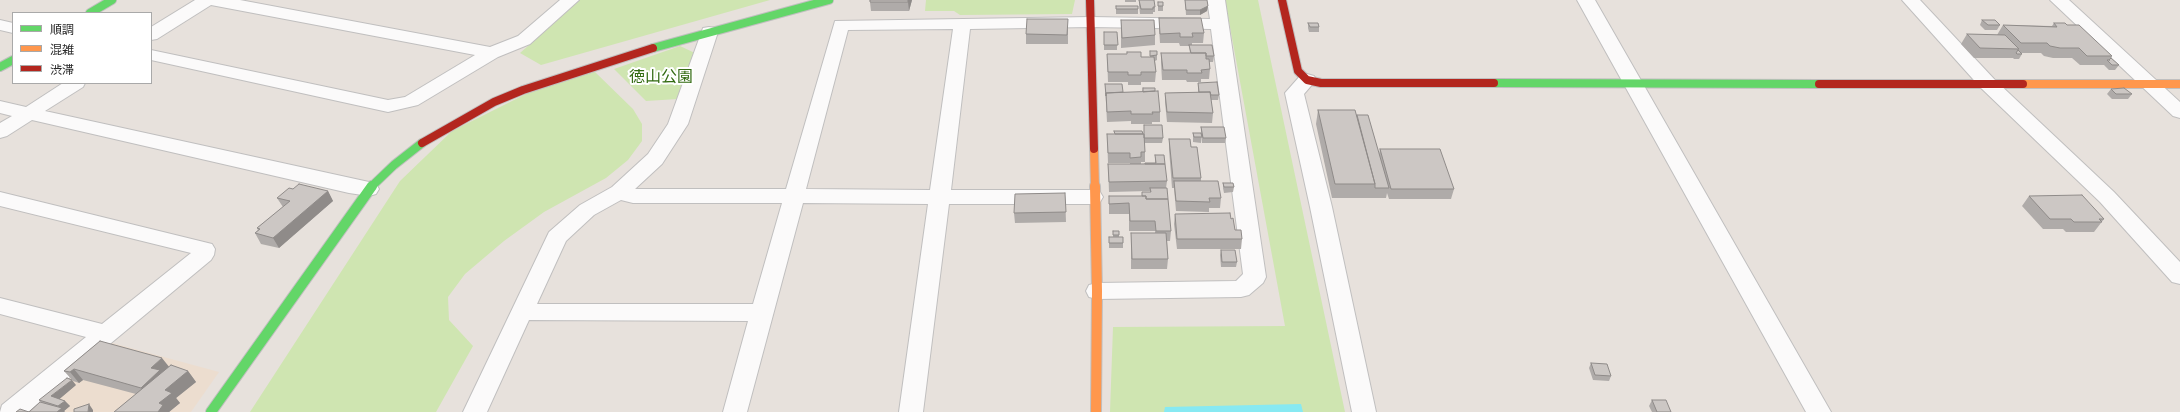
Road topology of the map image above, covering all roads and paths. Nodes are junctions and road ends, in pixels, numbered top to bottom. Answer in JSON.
{"nodes":[{"id":1,"x":112,"y":0,"type":"edge"},
{"id":2,"x":207,"y":0,"type":"edge"},
{"id":3,"x":213,"y":0,"type":"edge"},
{"id":4,"x":544,"y":0,"type":"edge"},
{"id":5,"x":829,"y":0,"type":"edge"},
{"id":6,"x":1090,"y":0,"type":"edge"},
{"id":7,"x":1216,"y":0,"type":"edge"},
{"id":8,"x":1282,"y":0,"type":"edge"},
{"id":9,"x":1586,"y":0,"type":"edge"},
{"id":10,"x":1911,"y":0,"type":"edge"},
{"id":11,"x":2059,"y":0,"type":"edge"},
{"id":12,"x":568,"y":2,"type":"edge"},
{"id":13,"x":92,"y":12,"type":"edge"},
{"id":14,"x":1091,"y":22,"type":"junction"},
{"id":15,"x":962,"y":24,"type":"junction"},
{"id":16,"x":1219,"y":24,"type":"junction"},
{"id":17,"x":0,"y":25,"type":"edge"},
{"id":18,"x":12,"y":28,"type":"edge"},
{"id":19,"x":709,"y":32,"type":"junction"},
{"id":20,"x":152,"y":34,"type":"edge"},
{"id":21,"x":492,"y":53,"type":"junction"},
{"id":22,"x":152,"y":55,"type":"edge"},
{"id":23,"x":12,"y":61,"type":"edge"},
{"id":24,"x":0,"y":67,"type":"edge"},
{"id":25,"x":1307,"y":80,"type":"junction"},
{"id":26,"x":74,"y":84,"type":"edge"},
{"id":27,"x":1988,"y":84,"type":"junction"},
{"id":28,"x":2150,"y":84,"type":"junction"},
{"id":29,"x":2180,"y":84,"type":"edge"},
{"id":30,"x":1633,"y":85,"type":"junction"},
{"id":31,"x":0,"y":107,"type":"edge"},
{"id":32,"x":2180,"y":112,"type":"edge"},
{"id":33,"x":28,"y":113,"type":"junction"},
{"id":34,"x":0,"y":132,"type":"edge"},
{"id":35,"x":369,"y":189,"type":"junction"},
{"id":36,"x":619,"y":192,"type":"junction"},
{"id":37,"x":793,"y":196,"type":"junction"},
{"id":38,"x":938,"y":196,"type":"junction"},
{"id":39,"x":1093,"y":197,"type":"junction"},
{"id":40,"x":0,"y":199,"type":"edge"},
{"id":41,"x":2180,"y":276,"type":"edge"},
{"id":42,"x":1097,"y":291,"type":"junction"},
{"id":43,"x":0,"y":306,"type":"edge"},
{"id":44,"x":521,"y":312,"type":"junction"},
{"id":45,"x":761,"y":313,"type":"junction"},
{"id":46,"x":106,"y":334,"type":"junction"},
{"id":47,"x":11,"y":412,"type":"edge"},
{"id":48,"x":212,"y":412,"type":"edge"},
{"id":49,"x":475,"y":412,"type":"edge"},
{"id":50,"x":735,"y":412,"type":"edge"},
{"id":51,"x":911,"y":412,"type":"edge"},
{"id":52,"x":1096,"y":412,"type":"edge"},
{"id":53,"x":1364,"y":412,"type":"edge"},
{"id":54,"x":1819,"y":412,"type":"edge"}],
"edges":[{"from":1,"to":13,"type":"street"},
{"from":2,"to":20,"type":"street"},
{"from":3,"to":21,"type":"street"},
{"from":4,"to":12,"type":"street"},
{"from":5,"to":19,"type":"street"},
{"from":6,"to":14,"type":"street"},
{"from":7,"to":16,"type":"street"},
{"from":8,"to":25,"type":"street"},
{"from":9,"to":30,"type":"street"},
{"from":10,"to":27,"type":"street"},
{"from":11,"to":28,"type":"street"},
{"from":12,"to":21,"type":"street"},
{"from":14,"to":15,"type":"street"},
{"from":14,"to":16,"type":"street"},
{"from":14,"to":39,"type":"street"},
{"from":15,"to":37,"type":"street"},
{"from":15,"to":38,"type":"street"},
{"from":16,"to":42,"type":"street"},
{"from":17,"to":18,"type":"street"},
{"from":19,"to":35,"type":"street"},
{"from":19,"to":36,"type":"street"},
{"from":21,"to":22,"type":"street"},
{"from":23,"to":24,"type":"street"},
{"from":25,"to":30,"type":"street"},
{"from":25,"to":53,"type":"street"},
{"from":26,"to":33,"type":"street"},
{"from":27,"to":28,"type":"street"},
{"from":27,"to":30,"type":"street"},
{"from":27,"to":41,"type":"street"},
{"from":28,"to":29,"type":"street"},
{"from":28,"to":32,"type":"street"},
{"from":30,"to":54,"type":"street"},
{"from":31,"to":33,"type":"street"},
{"from":33,"to":34,"type":"street"},
{"from":33,"to":35,"type":"street"},
{"from":35,"to":48,"type":"street"},
{"from":36,"to":37,"type":"street"},
{"from":36,"to":44,"type":"street"},
{"from":37,"to":38,"type":"street"},
{"from":37,"to":45,"type":"street"},
{"from":38,"to":39,"type":"street"},
{"from":38,"to":51,"type":"street"},
{"from":39,"to":42,"type":"street"},
{"from":40,"to":46,"type":"street"},
{"from":42,"to":52,"type":"street"},
{"from":43,"to":46,"type":"street"},
{"from":44,"to":45,"type":"street"},
{"from":44,"to":49,"type":"street"},
{"from":45,"to":50,"type":"street"},
{"from":46,"to":47,"type":"street"}]}
